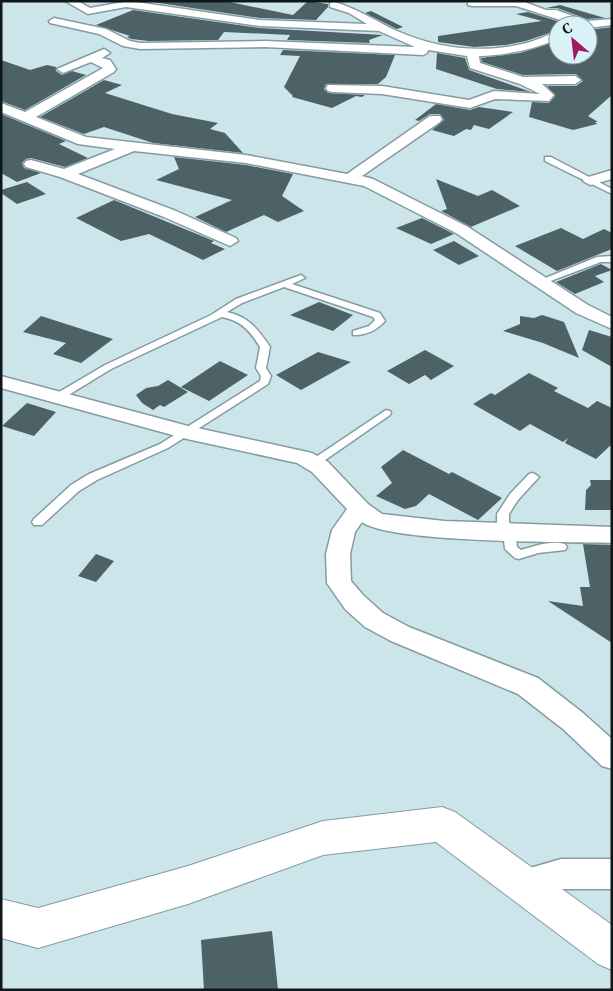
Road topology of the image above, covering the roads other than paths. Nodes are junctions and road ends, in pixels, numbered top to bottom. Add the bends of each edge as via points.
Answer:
1 (70, 1) edge
2 (530, 1) edge
3 (474, 2) edge
4 (334, 5) dead end
5 (480, 15) dead end
6 (554, 15) edge
7 (560, 15) edge
8 (54, 21) dead end
9 (612, 22) edge
10 (598, 24) edge
11 (381, 28) junction
12 (548, 40) edge
13 (140, 46) junction
14 (473, 52) junction
15 (90, 58) junction
16 (63, 69) dead end
17 (521, 80) junction
18 (575, 80) dead end
19 (332, 88) dead end
20 (1, 107) edge
21 (28, 116) junction
22 (435, 119) dead end
23 (131, 147) junction
24 (548, 159) dead end
25 (31, 164) dead end
26 (65, 174) junction
27 (612, 174) edge
28 (352, 177) junction
29 (590, 181) junction
30 (612, 192) edge
31 (230, 240) dead end
32 (612, 259) edge
33 (300, 278) dead end
34 (542, 281) junction
35 (283, 284) junction
36 (213, 318) junction
37 (612, 324) edge
38 (356, 333) dead end
39 (1, 382) edge
40 (58, 397) junction
41 (386, 413) dead end
42 (187, 432) junction
43 (314, 463) junction
44 (533, 477) dead end
45 (360, 509) junction
46 (38, 522) dead end
47 (509, 531) junction
48 (612, 535) edge
49 (562, 547) dead end
50 (612, 758) edge
51 (612, 874) edge
52 (524, 884) junction
53 (1, 918) edge
54 (612, 950) edge

1 - 11 street via 84,10 97,11 126,4 260,23
2 - 7 street
3 - 5 street via 469,7
3 - 6 street via 513,3 524,12
4 - 11 street via 353,11
8 - 13 street via 102,31 126,44
9 - 10 street
11 - 14 street via 420,45
12 - 14 street via 519,51
13 - 14 street via 265,44
13 - 15 street
14 - 17 street via 474,65
15 - 16 street
15 - 21 street via 106,63 110,69
17 - 18 street
17 - 19 street via 542,90 547,97 494,95 470,104 382,90
20 - 21 street
21 - 23 street via 83,141
22 - 28 street
23 - 26 street
23 - 28 street via 246,159
24 - 29 lane
25 - 26 street
26 - 31 street
27 - 29 street
28 - 34 street via 417,205
29 - 30 lane
32 - 34 lane via 600,259
33 - 35 lane
34 - 37 street
35 - 36 lane via 239,301
35 - 38 lane via 376,316 380,321 372,328
36 - 40 lane via 108,367
36 - 42 lane via 221,314 236,317 254,327 266,347 261,368 266,376 265,382
39 - 40 street
40 - 42 street
41 - 43 lane
42 - 43 street via 260,447
42 - 46 lane via 138,459 93,477 75,488
43 - 45 street
44 - 47 lane via 514,497 504,514 504,523
45 - 47 street via 375,520 393,524
45 - 50 street via 344,530 338,554 339,583 354,602 374,620 400,634 528,686 573,721
47 - 48 street
47 - 49 lane via 511,549 519,555 537,549
51 - 52 street via 561,874
52 - 53 street via 442,824 323,838 188,884 38,928
52 - 54 street

